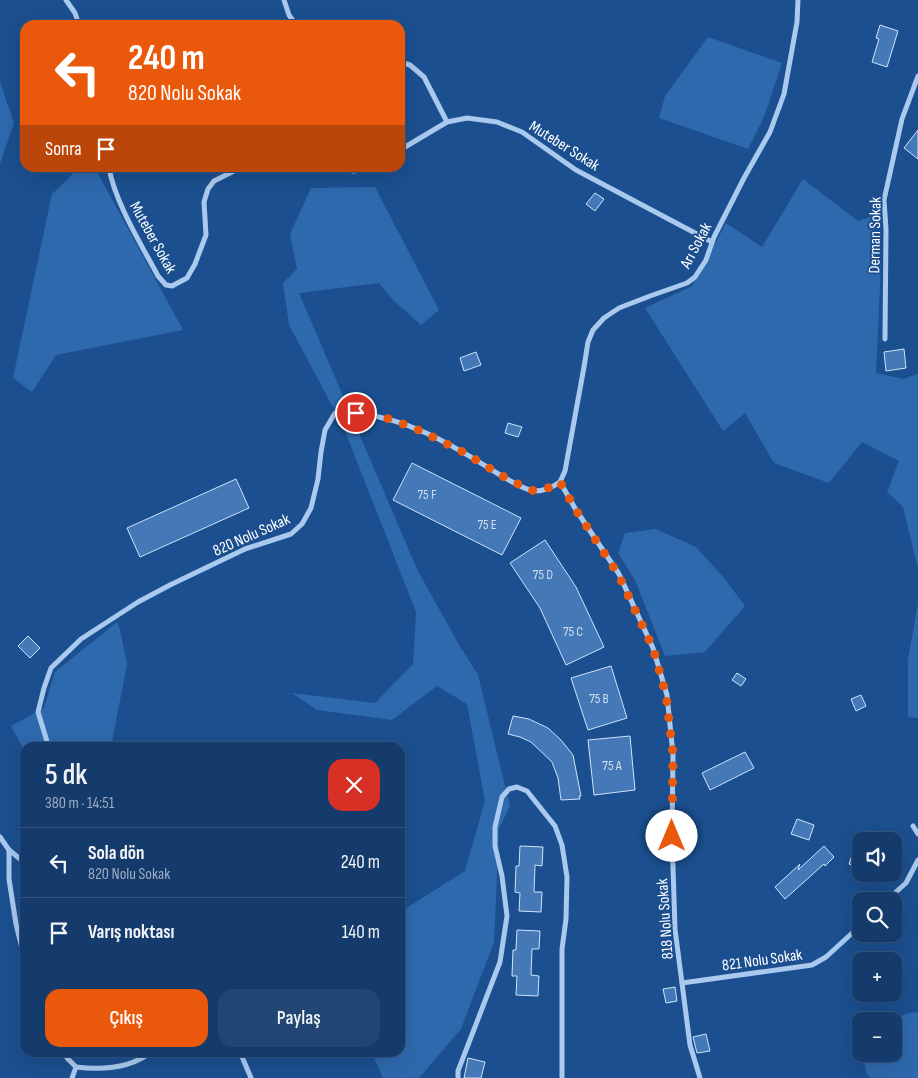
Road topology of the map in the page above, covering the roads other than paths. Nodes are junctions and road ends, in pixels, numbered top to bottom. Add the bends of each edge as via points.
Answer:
1 (66, 0) edge
2 (284, 0) edge
3 (798, 0) edge
4 (77, 20) edge
5 (292, 20) edge
6 (405, 64) edge
7 (918, 76) edge
8 (447, 122) junction
9 (405, 147) edge
10 (110, 172) edge
11 (232, 172) edge
12 (712, 242) junction
13 (885, 339) dead end
14 (560, 482) junction
15 (48, 742) edge
16 (913, 826) dead end
17 (918, 834) edge
18 (0, 837) edge
19 (10, 850) junction
20 (20, 859) edge
21 (918, 860) edge
22 (896, 892) edge
23 (852, 933) edge
24 (20, 940) edge
25 (682, 983) junction
26 (66, 1057) edge
27 (145, 1057) edge
28 (242, 1057) edge
29 (76, 1068) junction
30 (72, 1078) edge
31 (251, 1078) edge
32 (458, 1078) edge
33 (562, 1078) edge
34 (700, 1078) edge

1 - 4 street
2 - 5 street
3 - 12 street, Arı Sokak via 798,22 784,94 770,132
6 - 8 street via 424,76
7 - 13 street, Derman Sokak via 902,119 884,200
8 - 9 street, Muteber Sokak
8 - 12 street, Muteber Sokak via 467,118 497,122 522,132 576,170
10 - 11 street, Muteber Sokak via 121,204 158,276 166,285 172,286 187,278 206,235 204,202 208,189 214,181
12 - 14 street, Arı Sokak via 706,260 688,283 619,308 593,330 588,342 565,471
14 - 15 street, 820 Nolu Sokak via 534,491 421,431 390,419 342,411 335,413 325,430 314,499 302,524 291,534 245,549 170,584 80,639 51,668 44,688 38,712
14 - 25 street, 818 Nolu Sokak via 618,574 653,648 666,695 673,754 675,929
16 - 17 street
18 - 19 street
19 - 20 street
19 - 24 street via 9,878
21 - 22 street via 906,883
23 - 25 street, 821 Nolu Sokak via 826,957 812,964
25 - 34 street, 818 Nolu Sokak via 690,1045
26 - 29 street
27 - 29 street via 127,1066
28 - 31 street
29 - 30 street
32 - 33 street via 500,962 507,916 494,827 502,797 517,788 527,791 555,826 562,845 566,877 562,949

